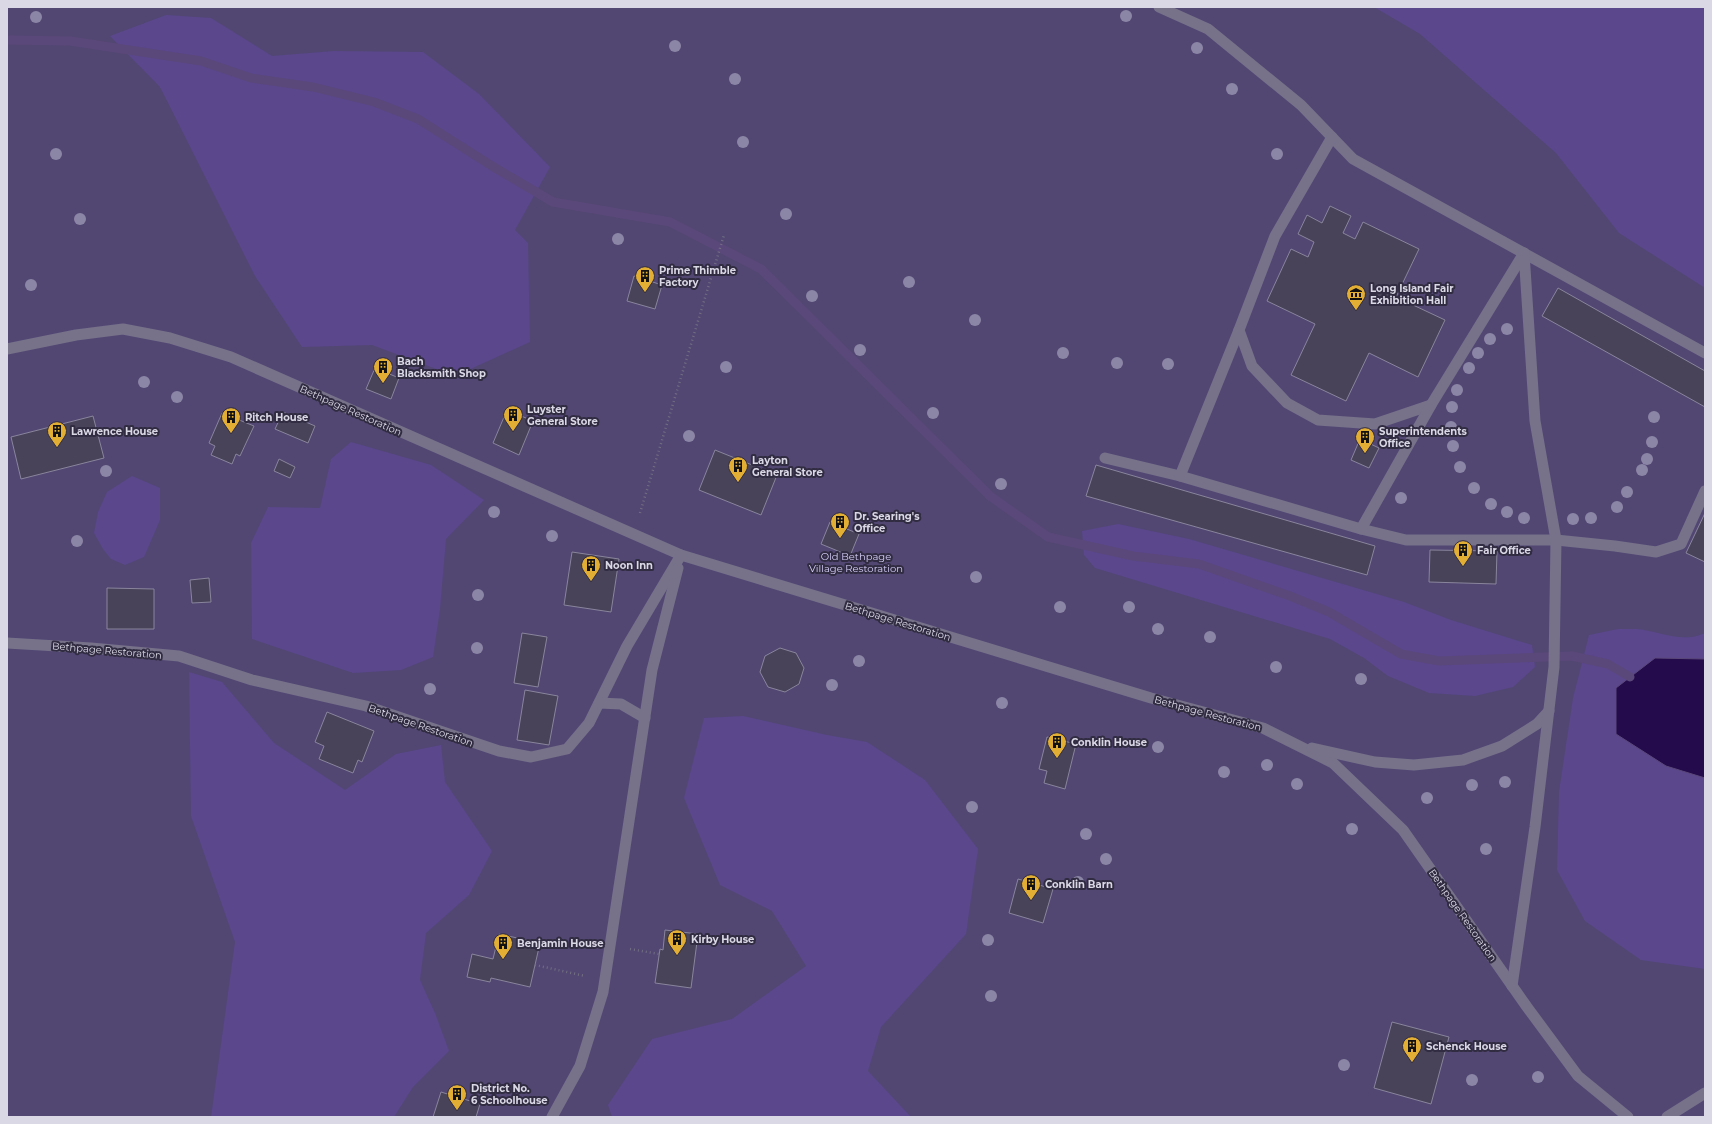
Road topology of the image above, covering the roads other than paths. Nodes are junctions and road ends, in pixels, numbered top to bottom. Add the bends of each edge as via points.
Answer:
1 (1159, 7) edge
2 (1332, 137) junction
3 (1524, 253) junction
4 (1239, 330) junction
5 (7, 349) edge
6 (1705, 353) edge
7 (1431, 405) junction
8 (1105, 458) dead end
9 (1180, 476) junction
10 (1705, 490) edge
11 (1360, 529) junction
12 (1556, 540) junction
13 (681, 555) junction
14 (7, 643) edge
15 (599, 703) junction
16 (1549, 711) junction
17 (645, 718) junction
18 (1298, 745) junction
19 (1512, 986) junction
20 (1705, 1094) edge
21 (552, 1117) edge
22 (1628, 1117) edge
23 (1667, 1117) edge

1 - 2 street via 1208,29 1301,105
2 - 3 street via 1353,159
2 - 4 street via 1276,236
3 - 6 street
3 - 7 street
3 - 12 street via 1535,421
4 - 7 street via 1252,366 1287,403 1318,420 1375,424
4 - 9 street
5 - 13 street, Bethpage Restoration via 76,335 123,329 170,338 230,357
7 - 11 street
8 - 9 street
9 - 11 street
10 - 12 street via 1680,544 1656,552
11 - 12 street via 1406,540
12 - 16 street via 1554,667
13 - 15 street, Bethpage Restoration via 627,646
13 - 17 street via 652,670
13 - 18 street, Bethpage Restoration via 1151,698 1263,728
14 - 15 street, Bethpage Restoration via 179,656 252,680 366,706 499,751 531,757 567,749 590,723
15 - 17 street via 621,704
16 - 18 street via 1537,724 1502,746 1463,760 1414,765 1375,762
16 - 19 street
17 - 21 street via 602,992 580,1066
18 - 19 street, Bethpage Restoration via 1333,763 1403,830
19 - 22 street, Bethpage Restoration via 1578,1076
20 - 23 street

